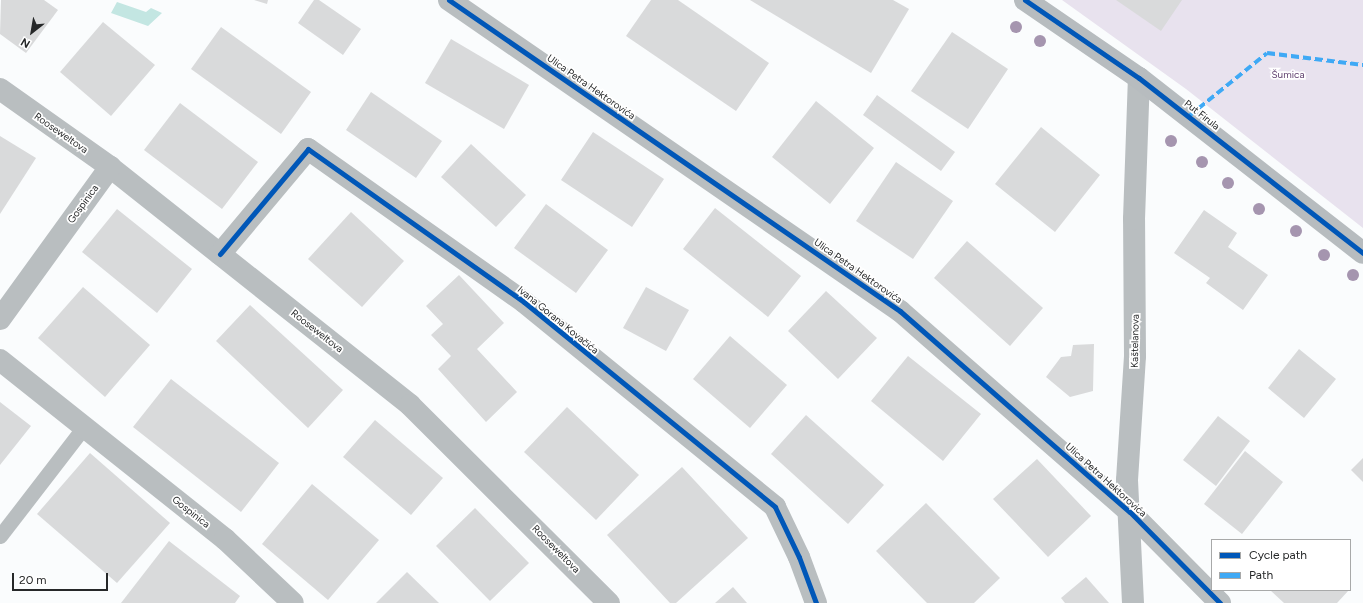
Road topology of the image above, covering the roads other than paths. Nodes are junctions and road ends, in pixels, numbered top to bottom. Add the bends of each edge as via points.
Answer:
1 (449, 0) edge
2 (1024, 0) edge
3 (1139, 78) junction
4 (0, 89) edge
5 (110, 167) junction
6 (1363, 253) edge
7 (220, 254) junction
8 (0, 319) edge
9 (0, 360) edge
10 (84, 427) junction
11 (1130, 512) junction
12 (0, 536) edge
13 (293, 603) edge
14 (609, 603) edge
15 (816, 603) edge
16 (1133, 603) edge
17 (1220, 603) edge

1 - 11 street, Ulica Petra Hektorovića via 900,311
2 - 3 street, Put Firula
3 - 6 street, Put Firula
3 - 11 street, Kaštelanova via 1134,219 1135,356 1127,480
4 - 5 street, Rooseweltova
5 - 7 street, Rooseweltova
5 - 8 street, Gospinica
7 - 14 street, Rooseweltova via 410,405
7 - 15 street, Ivana Gorana Kovačića via 308,149 524,302 775,507 799,557
9 - 10 street, Gospinica
10 - 12 lane
10 - 13 street, Gospinica via 225,539
11 - 16 street, Kaštelanova
11 - 17 street, Ulica Petra Hektorovića

